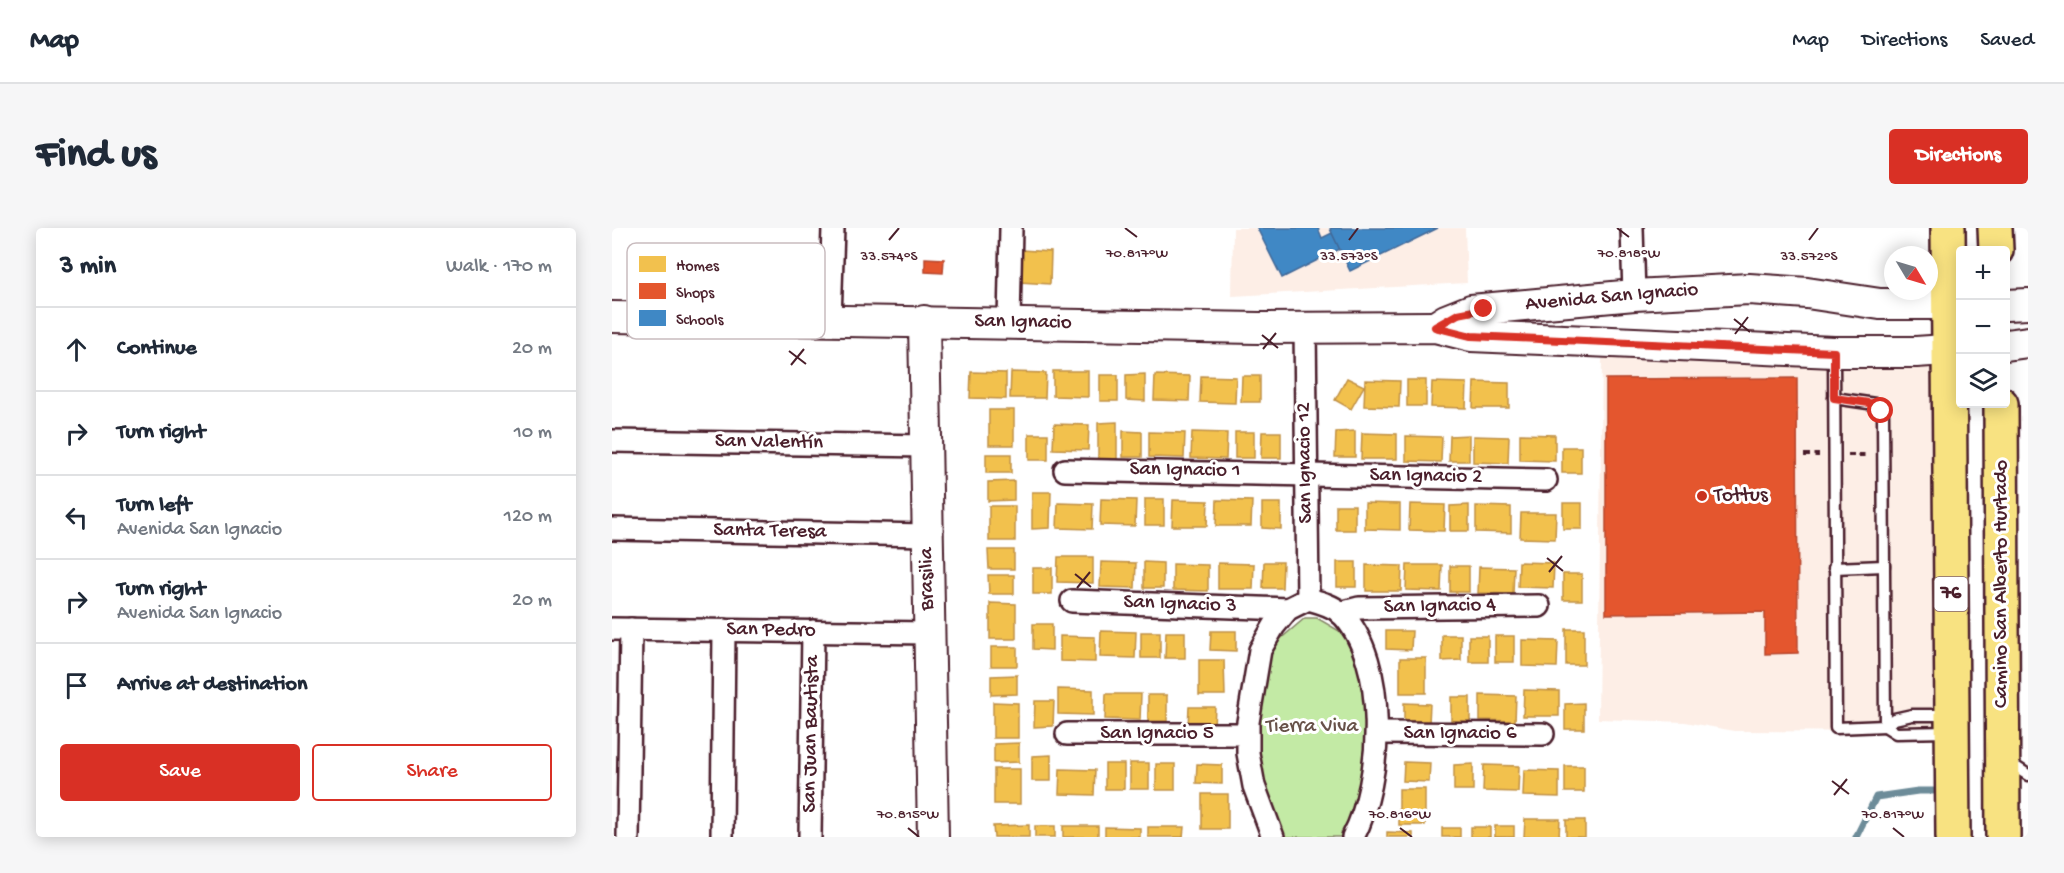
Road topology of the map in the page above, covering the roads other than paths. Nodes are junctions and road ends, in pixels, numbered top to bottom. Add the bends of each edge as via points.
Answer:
1 (833, 228) edge
2 (1011, 228) edge
3 (1632, 228) edge
4 (1948, 228) edge
5 (1995, 228) edge
6 (1996, 246) edge
7 (1634, 295) junction
8 (1955, 304) edge
9 (2028, 304) edge
10 (2010, 305) edge
11 (612, 317) edge
12 (627, 317) edge
13 (825, 320) edge
14 (830, 320) junction
15 (924, 321) junction
16 (1009, 322) junction
17 (1305, 327) junction
18 (1435, 327) junction
19 (2028, 342) edge
20 (2010, 344) edge
21 (1955, 350) edge
22 (1834, 352) junction
23 (1834, 398) junction
24 (2001, 408) edge
25 (612, 441) edge
26 (926, 446) junction
27 (1065, 470) dead end
28 (1306, 474) junction
29 (1546, 480) dead end
30 (612, 529) edge
31 (928, 535) junction
32 (1884, 566) junction
33 (1834, 568) junction
34 (1308, 599) junction
35 (1071, 601) dead end
36 (1539, 606) dead end
37 (1288, 609) junction
38 (1340, 613) junction
39 (622, 629) edge
40 (724, 630) junction
41 (813, 631) junction
42 (929, 633) junction
43 (1952, 723) junction
44 (1885, 726) junction
45 (1067, 734) dead end
46 (1246, 734) junction
47 (1377, 734) junction
48 (1543, 734) dead end
49 (2016, 767) edge
50 (621, 772) edge
51 (628, 837) edge
52 (722, 837) edge
53 (810, 837) edge
54 (933, 837) edge
55 (1273, 837) edge
56 (1353, 837) edge
57 (1953, 837) edge
58 (2003, 837) edge

1 - 14 street
2 - 16 street
3 - 7 street
4 - 8 main road, 76
5 - 6 main road
7 - 8 main road, Avenida San Ignacio via 1749,290 1807,293 1880,304
7 - 18 main road, Avenida San Ignacio via 1471,310
8 - 21 main road, 76
9 - 10 main road
11 - 12 main road, San Ignacio
13 - 14 main road, San Ignacio
14 - 15 main road, San Ignacio
15 - 16 main road, San Ignacio
15 - 26 main road, Brasilia
16 - 17 main road, San Ignacio
17 - 18 main road, San Ignacio
17 - 28 street, San Ignacio 12
18 - 22 main road, Avenida San Ignacio via 1471,336
19 - 20 main road
21 - 22 main road, Avenida San Ignacio
21 - 43 main road, 76
22 - 23 lane
23 - 32 lane via 1875,404 1882,415
23 - 33 lane
24 - 49 main road, Camino San Alberto Hurtado
25 - 26 street, San Valentín
26 - 31 main road, Brasilia
27 - 28 street, San Ignacio 1
28 - 29 street, San Ignacio 2
28 - 34 street, San Ignacio 12
30 - 31 street, Santa Teresa
31 - 42 main road, Brasilia
32 - 33 lane
32 - 44 lane
33 - 44 lane via 1836,728
34 - 37 street
34 - 38 street
35 - 37 street, San Ignacio 3
36 - 38 street, San Ignacio 4 via 1359,608
37 - 46 street via 1260,650
38 - 47 street via 1363,648 1376,709
39 - 40 street, San Pedro
39 - 50 street
40 - 41 street, San Pedro
40 - 52 street
41 - 42 street, San Pedro
41 - 53 street, San Juan Bautista
42 - 54 main road, Brasilia
43 - 44 lane via 1896,733
43 - 44 lane via 1912,715 1894,719
43 - 57 main road, 76
45 - 46 street, San Ignacio 5
46 - 55 street via 1254,786
47 - 48 street, San Ignacio 6
47 - 56 street via 1368,794
49 - 58 main road, Camino San Alberto Hurtado
50 - 51 street

